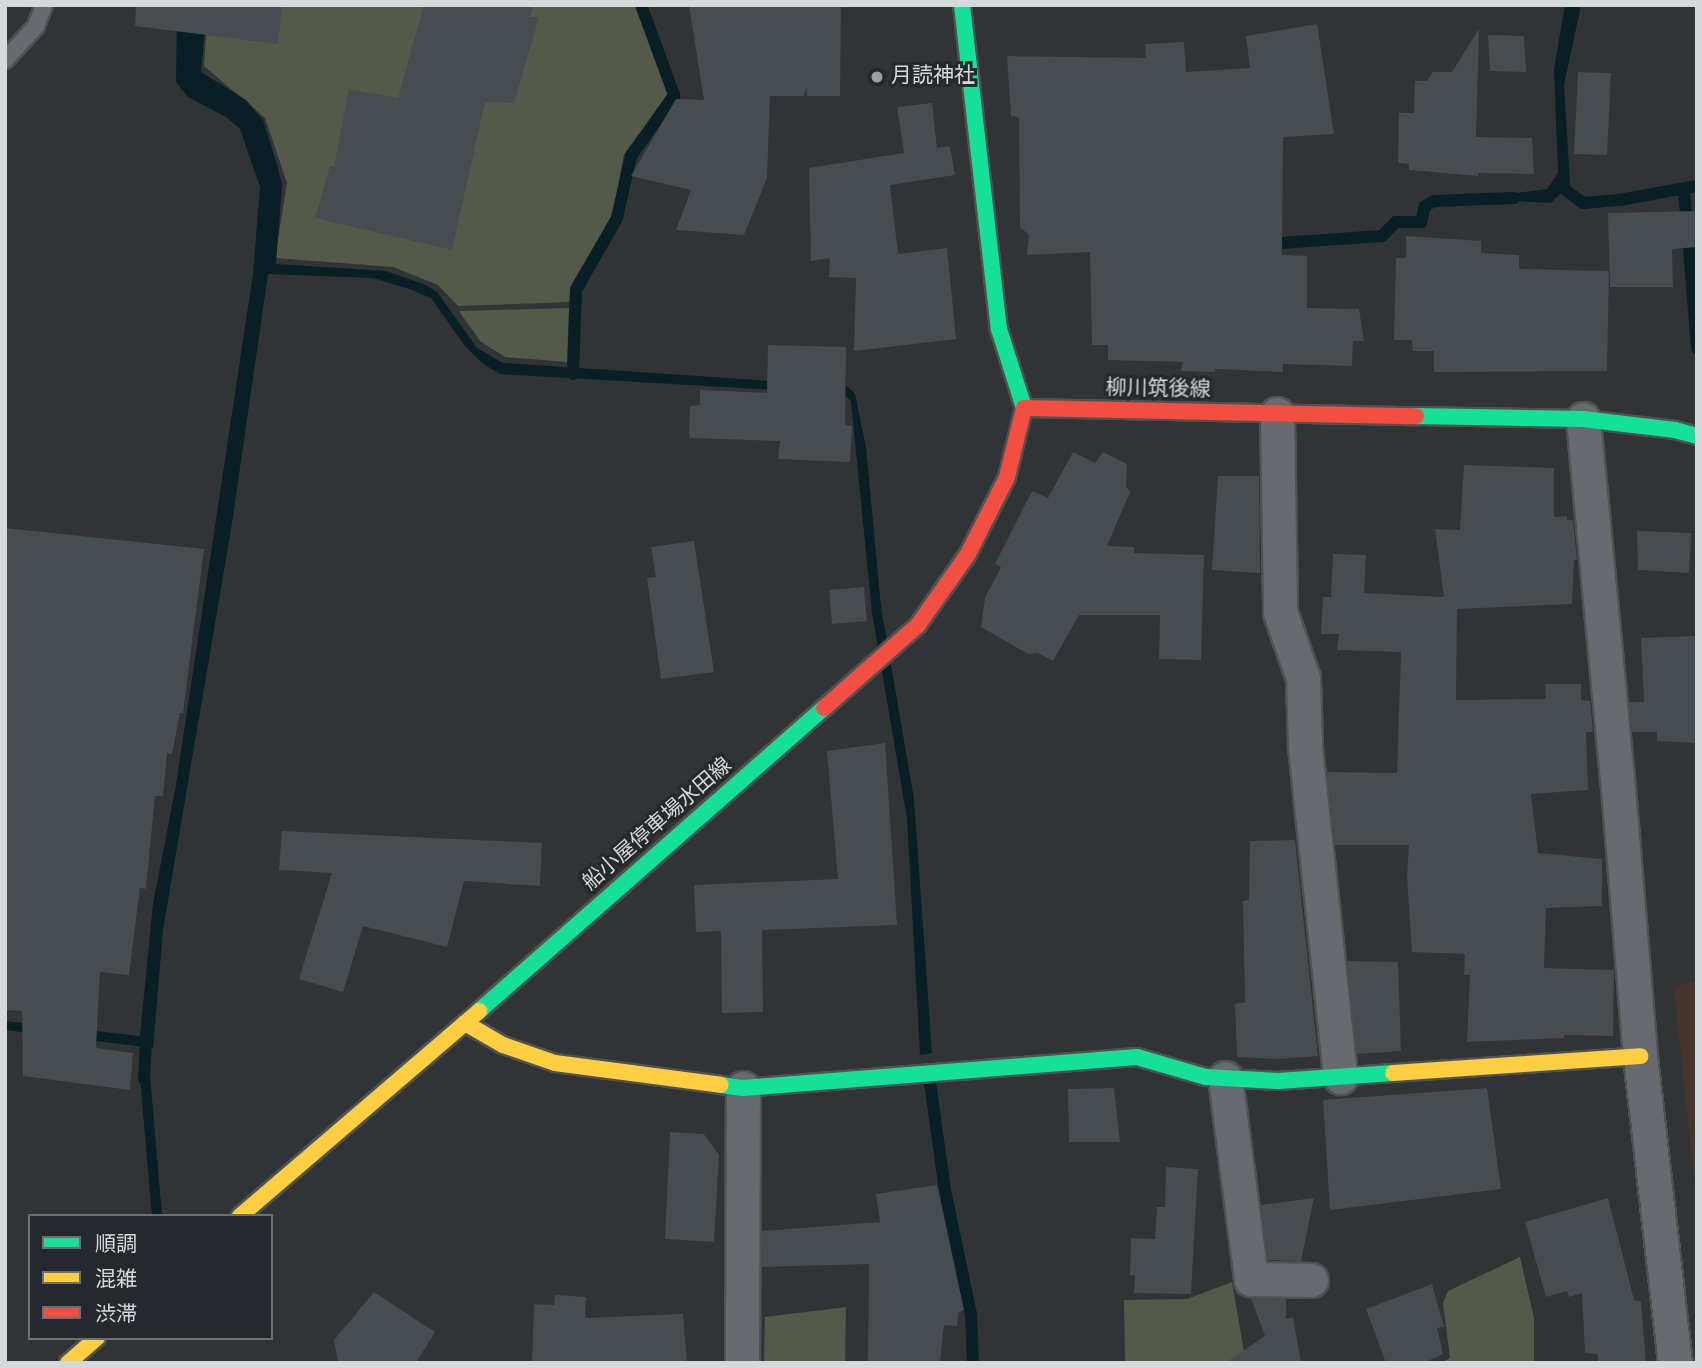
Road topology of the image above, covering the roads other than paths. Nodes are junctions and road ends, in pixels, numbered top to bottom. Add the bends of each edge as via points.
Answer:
1 (44, 5) edge
2 (962, 5) edge
3 (5, 60) edge
4 (1024, 408) junction
5 (1277, 414) junction
6 (1583, 419) junction
7 (1697, 436) edge
8 (465, 1023) junction
9 (1640, 1056) junction
10 (1340, 1077) junction
11 (1225, 1078) junction
12 (743, 1087) junction
13 (242, 1214) edge
14 (1311, 1280) dead end
15 (95, 1340) edge
16 (68, 1363) edge
17 (742, 1363) edge
18 (1675, 1363) edge

1 - 3 lane via 36,26
2 - 4 main road via 999,329
4 - 5 main road, 柳川筑後線
4 - 8 main road, 船小屋停車場水田線 via 1007,477 968,554 918,625
5 - 6 main road, 柳川筑後線
5 - 10 street via 1280,611 1303,678 1305,747
6 - 7 main road, 柳川筑後線
6 - 9 street
8 - 12 main road via 503,1045 555,1063
8 - 13 main road, 船小屋停車場水田線
9 - 10 main road
9 - 18 street
10 - 11 main road
11 - 12 main road via 1137,1057
11 - 14 street via 1251,1279
12 - 17 street
15 - 16 main road

